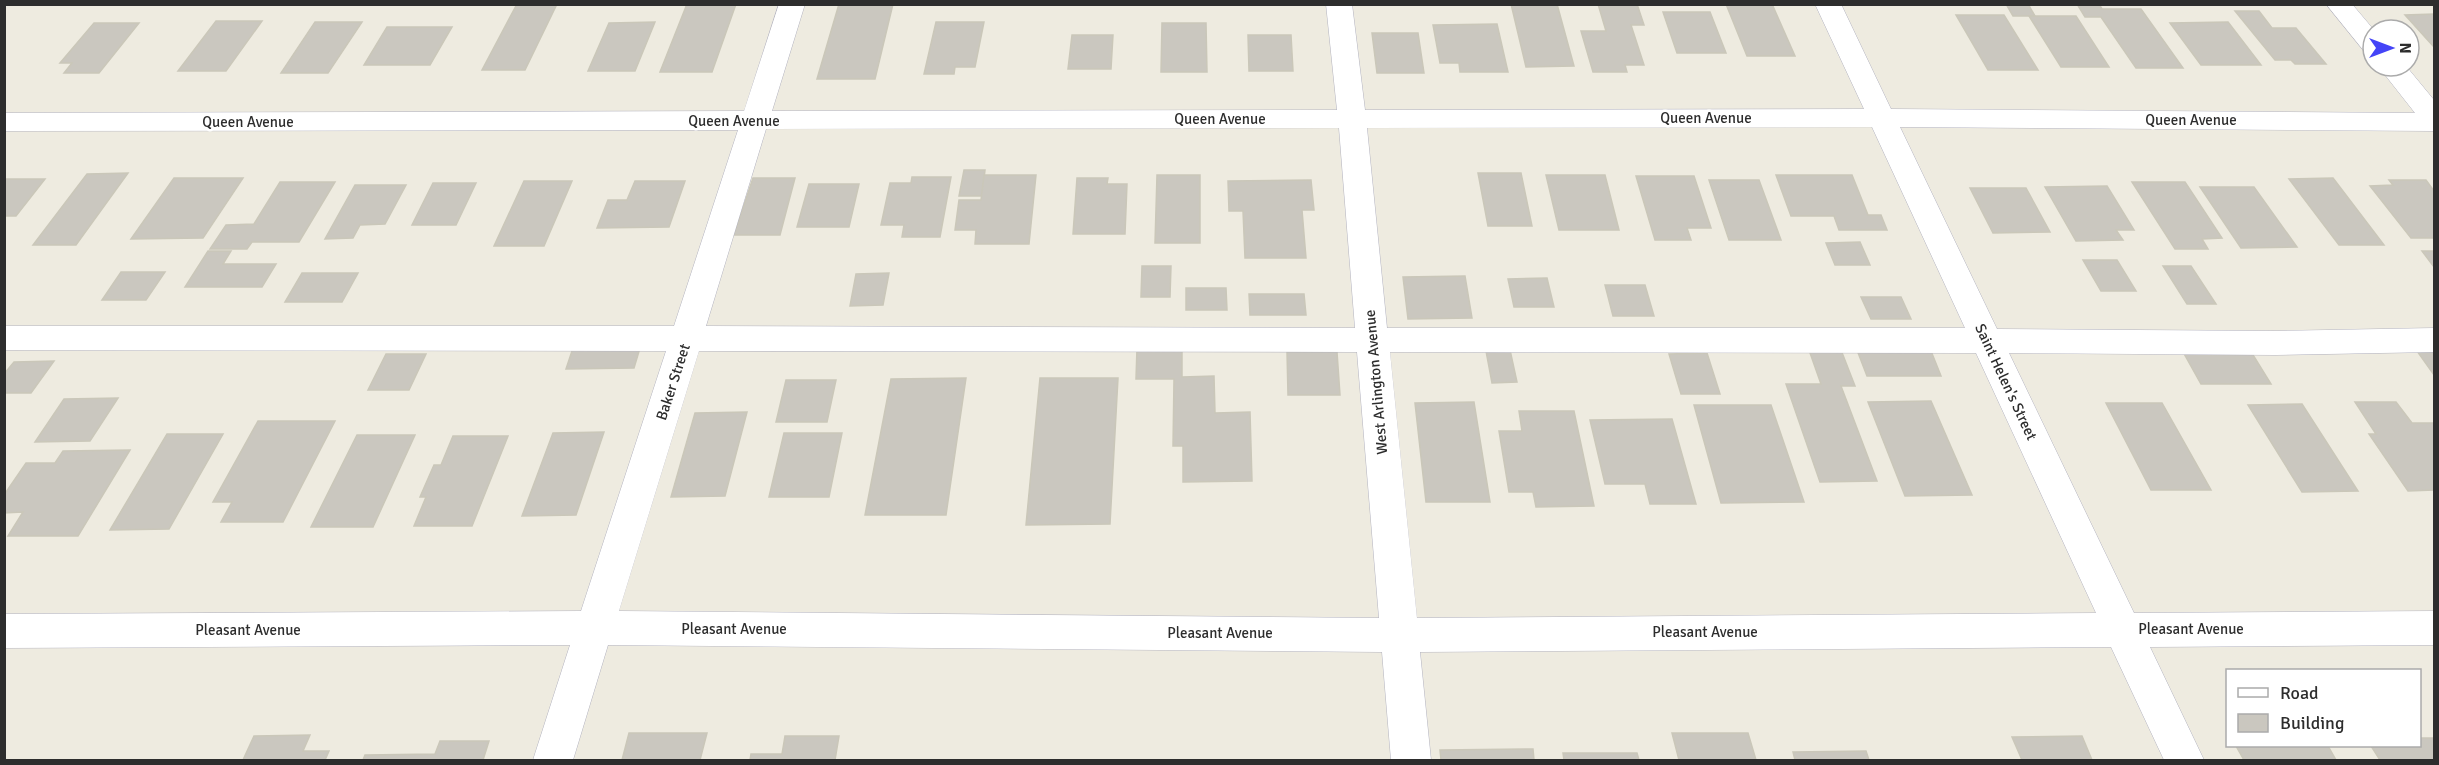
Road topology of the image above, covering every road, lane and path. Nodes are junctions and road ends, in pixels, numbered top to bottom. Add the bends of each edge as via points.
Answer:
1 (792, 4) edge
2 (1339, 4) edge
3 (1828, 4) edge
4 (2338, 4) edge
5 (2361, 31) edge
6 (2401, 78) edge
7 (2434, 117) edge
8 (1882, 118) junction
9 (1352, 119) junction
10 (755, 121) junction
11 (4, 122) edge
12 (2434, 122) edge
13 (687, 337) junction
14 (4, 338) edge
15 (1986, 339) junction
16 (2434, 340) edge
17 (1372, 341) junction
18 (595, 628) junction
19 (2434, 628) edge
20 (2122, 629) junction
21 (4, 631) edge
22 (1399, 635) junction
23 (554, 760) edge
24 (1411, 760) edge
25 (2184, 760) edge

1 - 10 street, Baker Street
2 - 9 street, West Arlington Avenue
3 - 8 street, Saint Helen's Street
4 - 5 street
6 - 7 street
8 - 9 street, Queen Avenue
8 - 12 street, Queen Avenue
8 - 15 street, Saint Helen's Street
9 - 10 street, Queen Avenue
9 - 17 street, West Arlington Avenue
10 - 11 street, Queen Avenue
10 - 13 street, Baker Street
13 - 14 street
13 - 17 street
13 - 18 street, Baker Street
15 - 16 street via 2345,343
15 - 17 street
15 - 20 street, Saint Helen's Street
17 - 22 street, West Arlington Avenue
18 - 21 street, Pleasant Avenue
18 - 22 street, Pleasant Avenue
18 - 23 street, Baker Street
19 - 20 street, Pleasant Avenue
20 - 22 street, Pleasant Avenue
20 - 25 street, Saint Helen's Street
22 - 24 street, West Arlington Avenue

